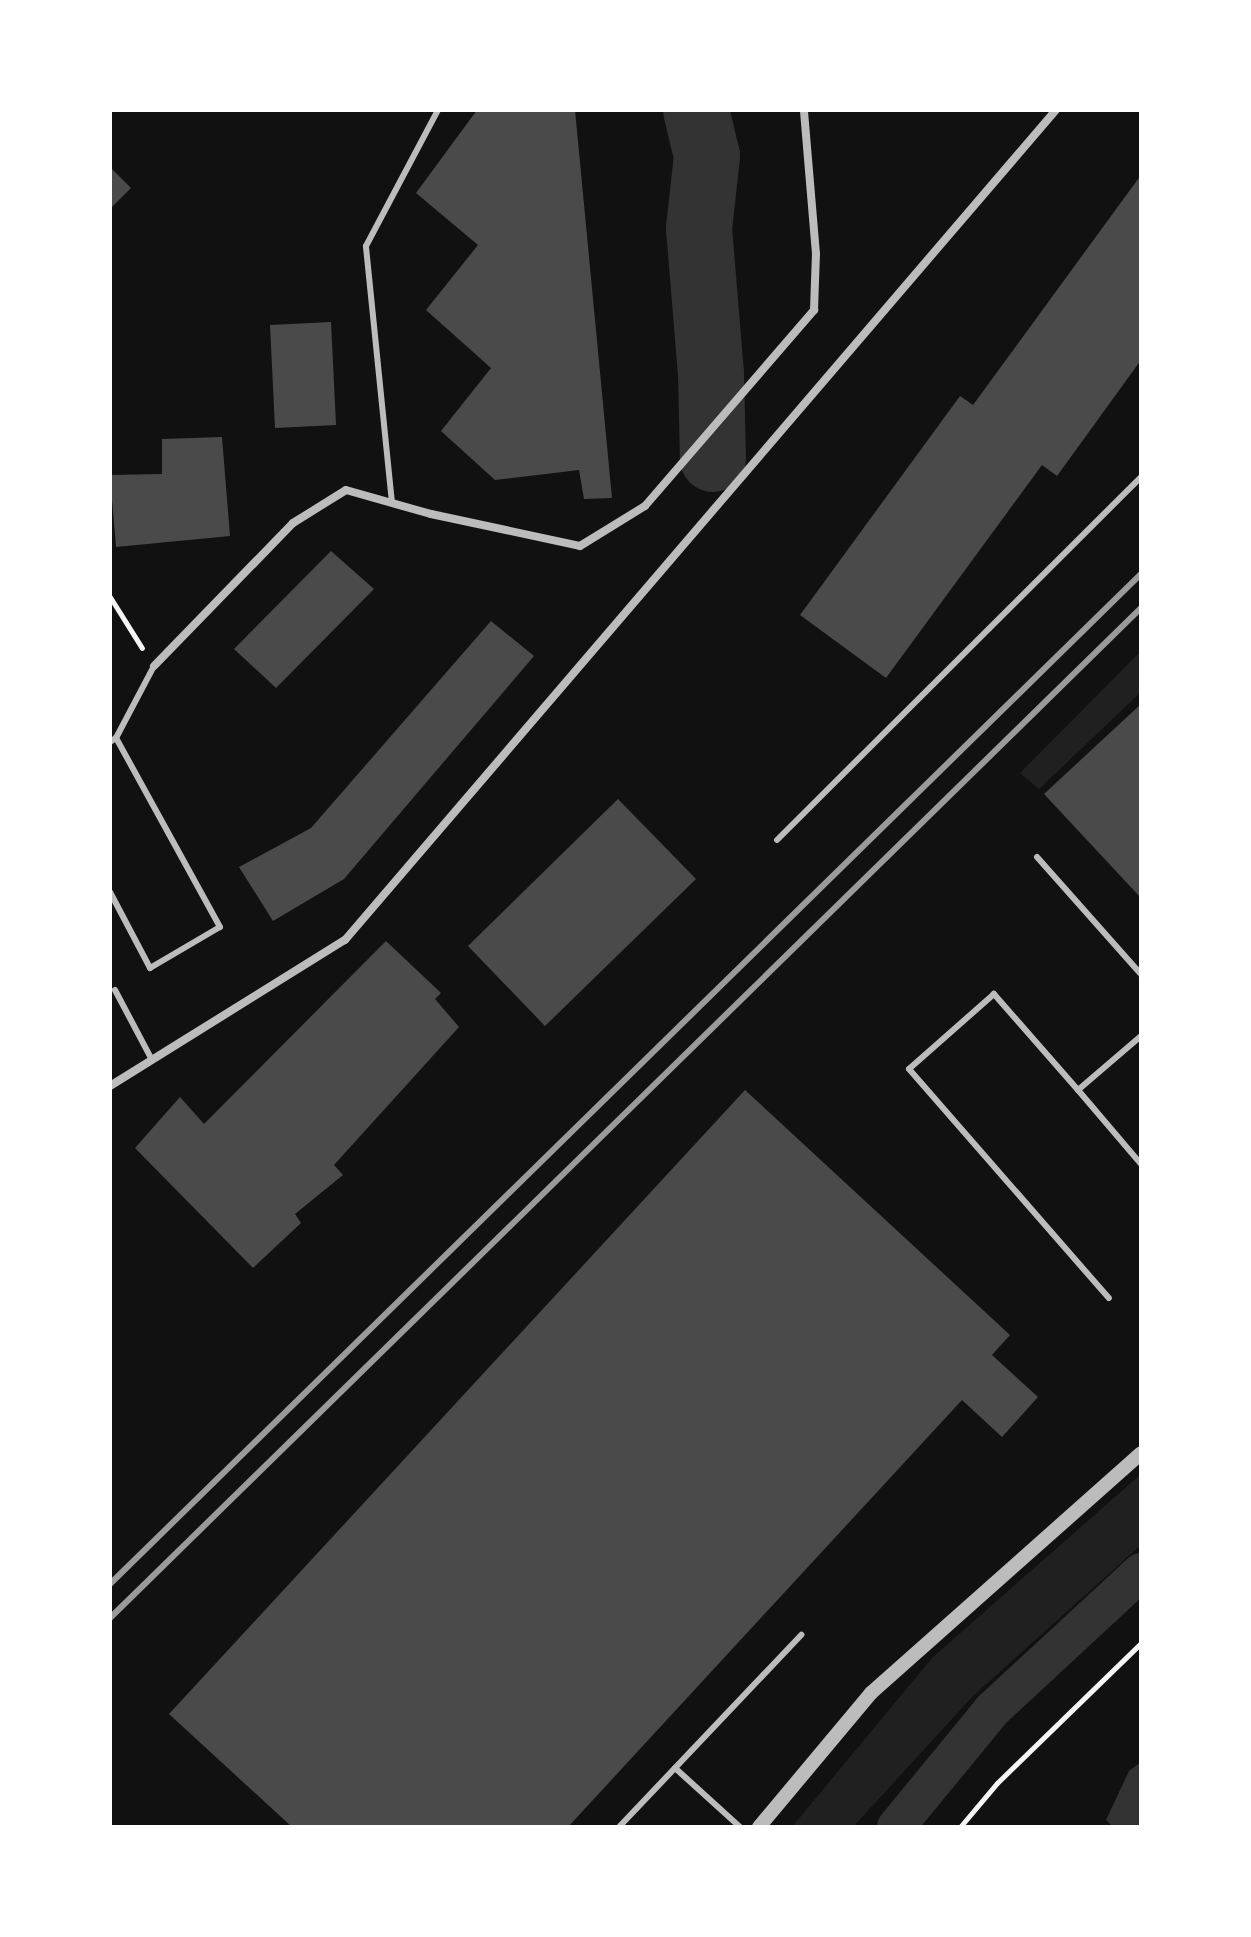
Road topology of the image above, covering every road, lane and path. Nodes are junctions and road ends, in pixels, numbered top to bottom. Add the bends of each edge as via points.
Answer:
1 (438, 110) edge
2 (804, 110) edge
3 (1056, 110) edge
4 (1141, 477) edge
5 (392, 503) junction
6 (110, 597) edge
7 (154, 666) junction
8 (113, 740) edge
9 (777, 840) dead end
10 (1037, 857) dead end
11 (110, 892) edge
12 (1141, 974) edge
13 (115, 990) dead end
14 (1141, 1036) edge
15 (152, 1060) junction
16 (110, 1086) edge
17 (1078, 1090) junction
18 (1141, 1164) edge
19 (1109, 1298) dead end
20 (1141, 1453) edge
21 (801, 1635) dead end
22 (1141, 1643) edge
23 (675, 1768) junction
24 (619, 1827) edge
25 (740, 1827) edge
26 (759, 1827) edge
27 (960, 1827) edge

1 - 5 lane via 366,246
2 - 5 street via 816,254 814,310 645,506 580,546
3 - 15 street via 345,940
4 - 9 lane
5 - 7 street via 346,490 293,523
6 - 7 path
7 - 8 lane
8 - 11 lane via 220,927 150,968
10 - 12 lane
13 - 15 lane
14 - 17 lane
15 - 16 street
17 - 18 lane
17 - 19 lane via 994,994 909,1069
20 - 26 street via 871,1693
21 - 23 lane
22 - 27 path via 997,1783
23 - 24 lane
23 - 25 lane

